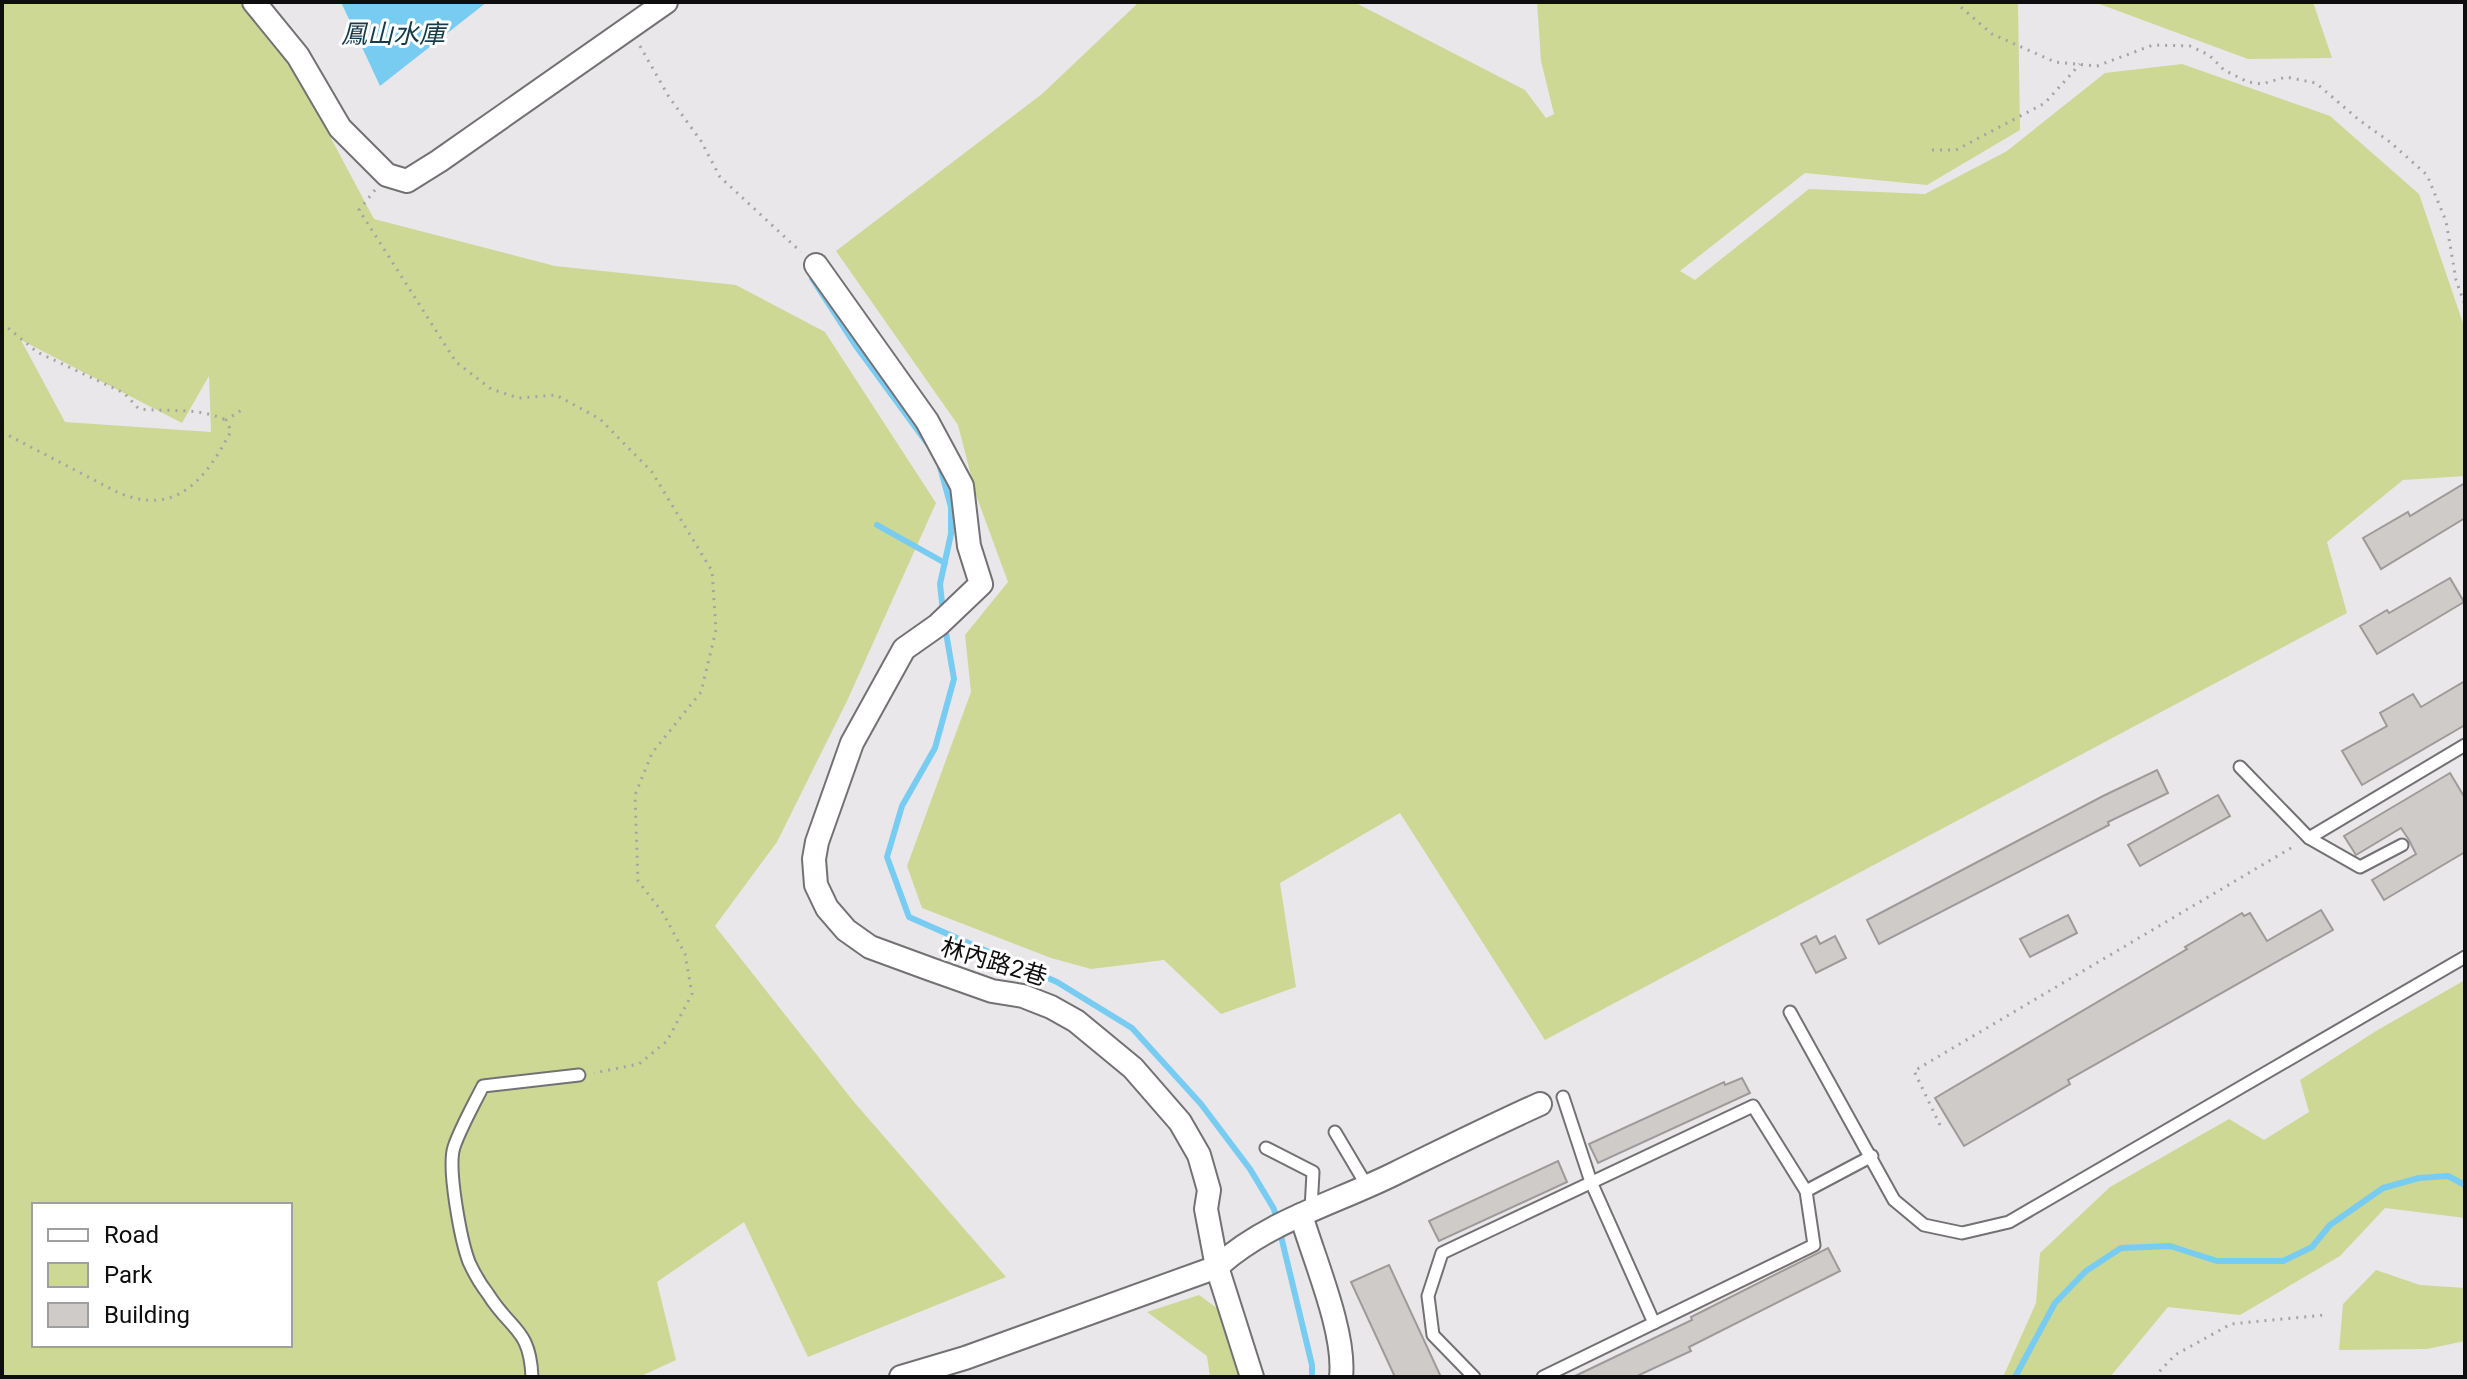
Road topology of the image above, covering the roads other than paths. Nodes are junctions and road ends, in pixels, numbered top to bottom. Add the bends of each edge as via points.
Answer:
1 (254, 2) edge
2 (666, 2) edge
3 (816, 265) road end
4 (2465, 745) edge
5 (2240, 767) dead end
6 (2309, 838) junction
7 (2402, 845) dead end
8 (2465, 957) edge
9 (1790, 1012) dead end
10 (579, 1075) road end
11 (1563, 1097) dead end
12 (1540, 1104) dead end
13 (1335, 1132) dead end
14 (1266, 1148) dead end
15 (1872, 1156) junction
16 (1591, 1182) junction
17 (1367, 1186) junction
18 (1806, 1191) junction
19 (1302, 1215) junction
20 (1217, 1267) junction
21 (1654, 1323) junction
22 (532, 1377) edge
23 (901, 1377) edge
24 (1252, 1377) edge
25 (1341, 1377) edge
26 (1474, 1377) edge
27 (1543, 1377) edge

1 - 2 street via 298,56 340,128 387,175 407,181
3 - 20 street, 林內路2巷 via 927,421 962,486 969,546 981,584 904,649 876,698 852,743 817,842 816,885 846,930 870,947 1051,1007 1133,1068 1180,1122 1199,1155 1209,1190 1206,1209
4 - 6 lane
5 - 6 lane
6 - 7 lane via 2360,867
8 - 15 lane via 2009,1222 1962,1233 1924,1225 1894,1200
9 - 15 lane
10 - 22 lane via 483,1086 453,1150 456,1208 470,1262 488,1295 525,1337
11 - 16 lane
12 - 17 street
13 - 17 lane
14 - 19 lane via 1313,1172
15 - 18 lane
16 - 18 lane via 1753,1106
16 - 21 lane
16 - 26 lane via 1442,1253 1428,1296 1433,1335
17 - 19 street
18 - 21 lane via 1814,1245
19 - 20 street via 1237,1248
19 - 25 street via 1331,1311
20 - 23 street
20 - 24 street, 林內路2巷
21 - 27 lane

